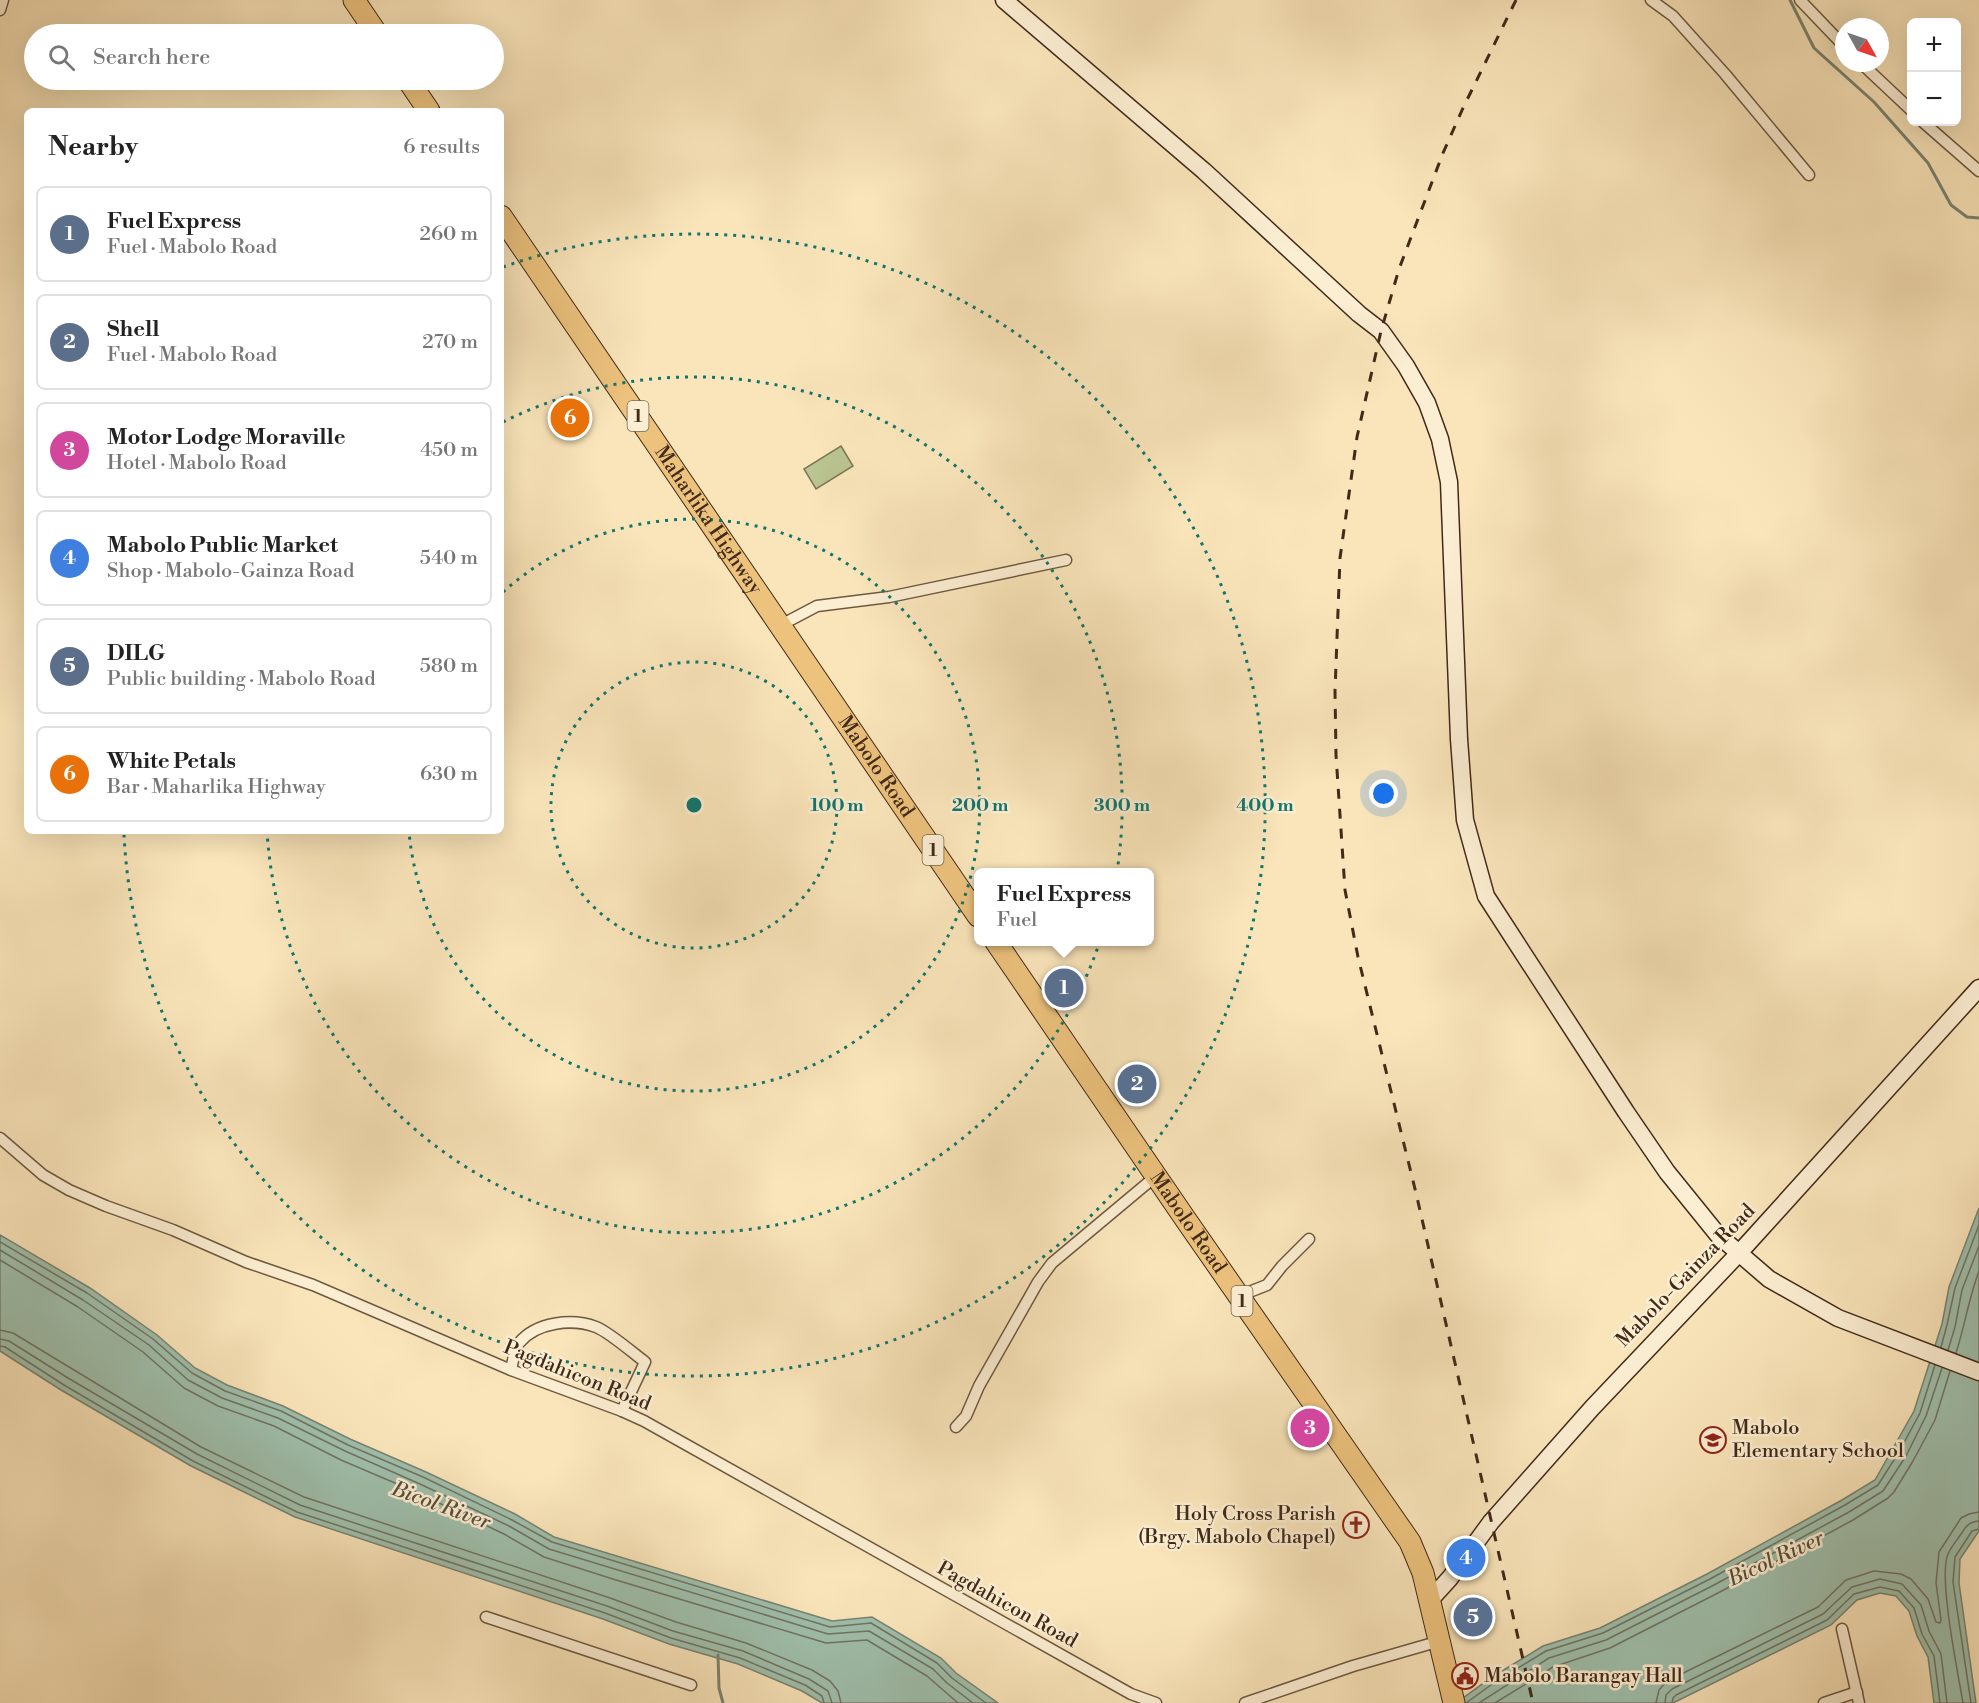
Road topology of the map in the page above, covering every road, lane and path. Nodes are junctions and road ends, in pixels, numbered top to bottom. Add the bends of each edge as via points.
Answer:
1 (3, 0) edge
2 (354, 0) edge
3 (1004, 0) edge
4 (1651, 0) edge
5 (1800, 0) edge
6 (0, 10) edge
7 (370, 24) edge
8 (1835, 37) edge
9 (1870, 72) edge
10 (415, 90) edge
11 (1907, 107) edge
12 (427, 108) edge
13 (1928, 126) edge
14 (1979, 171) edge
15 (1809, 175) dead end
16 (504, 220) edge
17 (1066, 560) dead end
18 (778, 621) junction
19 (974, 910) edge
20 (999, 946) edge
21 (1979, 988) edge
22 (0, 1138) edge
23 (1156, 1176) junction
24 (1309, 1239) dead end
25 (1740, 1252) junction
26 (1239, 1296) junction
27 (511, 1370) junction
28 (1979, 1372) edge
29 (622, 1411) junction
30 (956, 1427) dead end
31 (1430, 1600) junction
32 (486, 1617) dead end
33 (1842, 1629) dead end
34 (1440, 1641) junction
35 (691, 1685) dead end
36 (1858, 1698) edge
37 (1156, 1703) edge
38 (1245, 1703) edge
39 (1454, 1703) edge
40 (1824, 1703) edge

1 - 6 street
2 - 7 highway
3 - 25 main road via 1204,171 1380,331 1406,366 1427,403 1449,482 1465,820 1486,897 1667,1172 1705,1221
4 - 15 street via 1673,16
5 - 8 street
9 - 11 street
10 - 12 highway
13 - 14 street
16 - 18 highway, Maharlika Highway / 1
17 - 18 street via 889,597 817,606
18 - 19 highway, Mabolo Road / 1
20 - 23 highway, Mabolo Road / 1
21 - 25 main road, Mabolo-Gainza Road
22 - 27 street, Pagdahicon Road via 44,1175 69,1190 313,1285
23 - 26 highway, Mabolo Road / 1
23 - 30 street via 1052,1263 979,1386 966,1416
24 - 26 street via 1267,1285
25 - 28 main road via 1769,1280 1838,1318
25 - 31 main road, Mabolo-Gainza Road via 1592,1408 1491,1522
26 - 31 highway, Mabolo Road / 1 via 1410,1542
27 - 29 street, Pagdahicon Road
27 - 29 street via 518,1344 533,1332 555,1324 578,1323 598,1328 645,1362
29 - 37 street, Pagdahicon Road via 1131,1694
31 - 34 highway, Mabolo Road / 1
32 - 35 street
33 - 36 street
34 - 38 street
34 - 39 highway, Mabolo Road / 1
36 - 40 street

